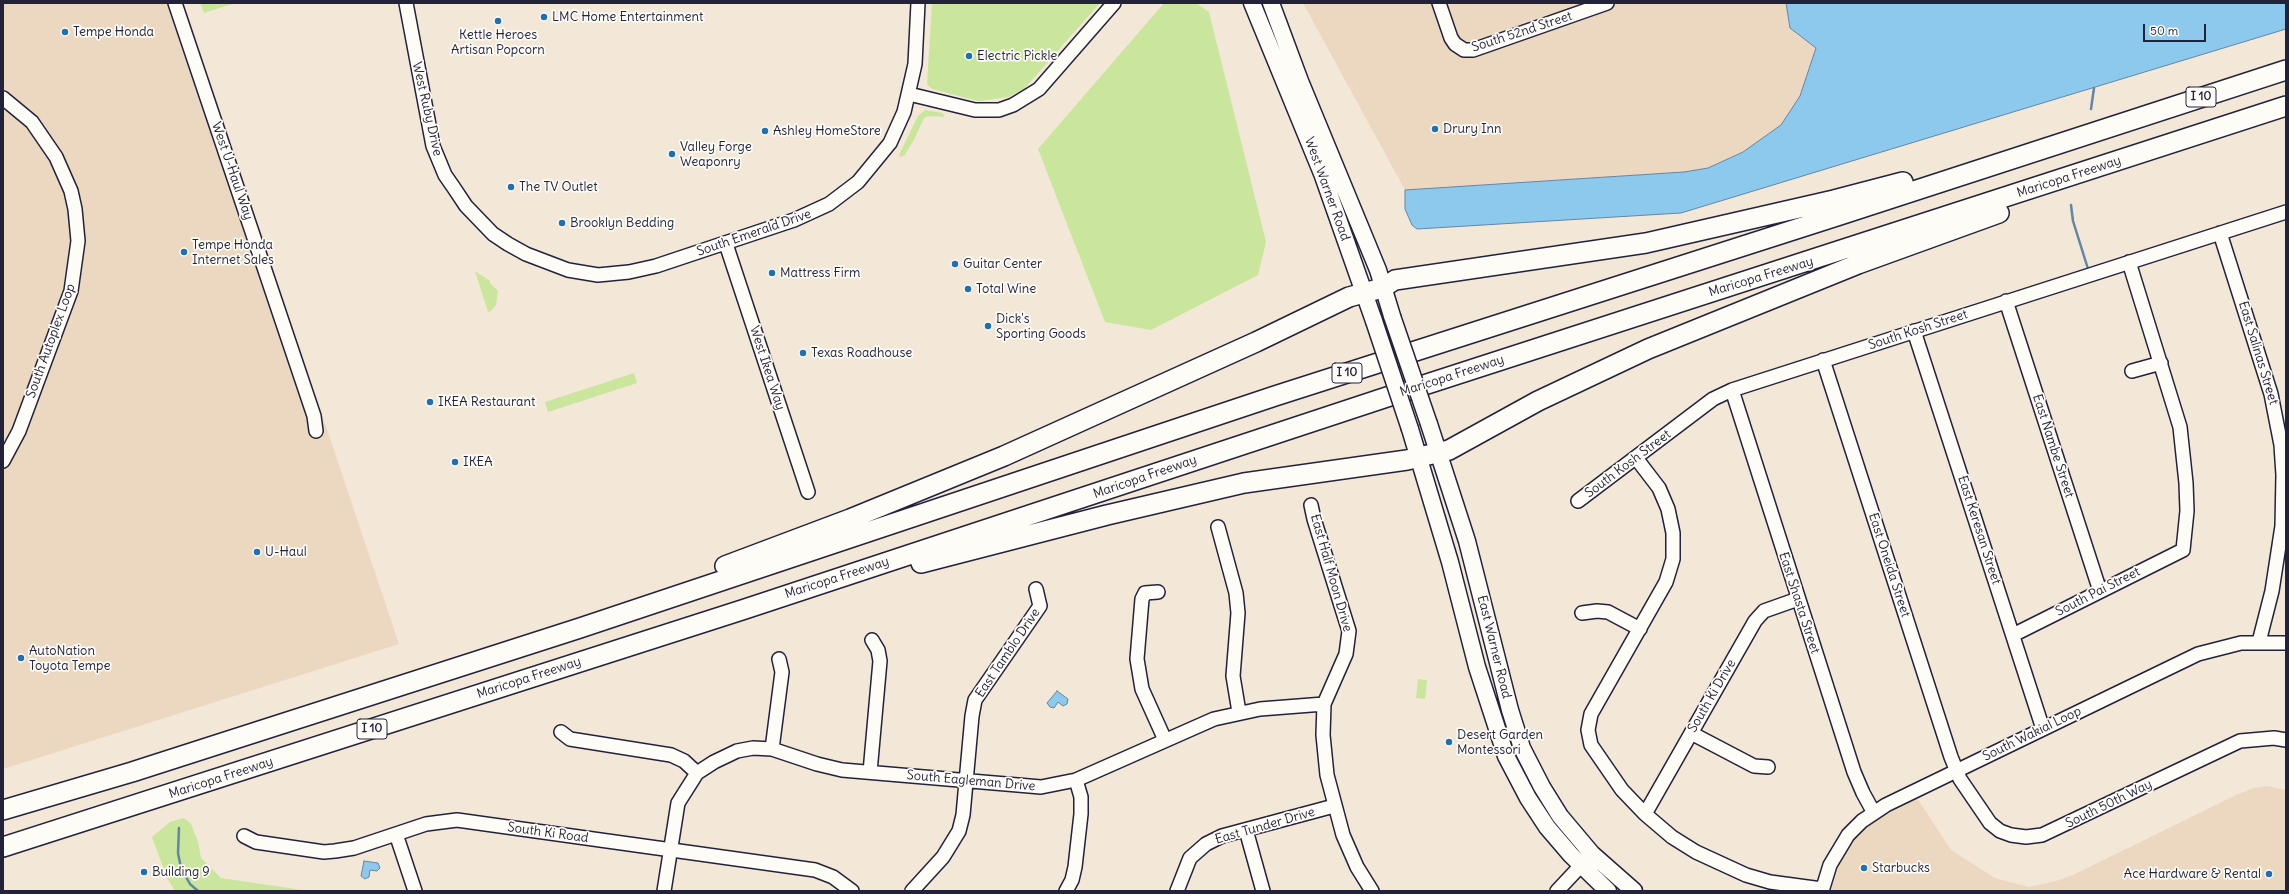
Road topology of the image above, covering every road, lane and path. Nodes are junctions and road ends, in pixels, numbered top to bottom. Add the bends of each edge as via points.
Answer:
1 (175, 3) edge
2 (406, 3) edge
3 (918, 3) edge
4 (1114, 3) edge
5 (1252, 3) edge
6 (1262, 3) edge
7 (1271, 3) edge
8 (1439, 3) edge
9 (1607, 3) edge
10 (1289, 52) junction
11 (2286, 70) edge
12 (909, 94) junction
13 (3, 98) edge
14 (2286, 106) edge
15 (2116, 124) junction
16 (2130, 157) junction
17 (2286, 212) edge
18 (2220, 233) junction
19 (726, 244) junction
20 (2129, 262) junction
21 (568, 270) joint
22 (1374, 291) junction
23 (2006, 302) junction
24 (1914, 331) junction
25 (1823, 360) junction
26 (2161, 363) junction
27 (1410, 370) joint
28 (2132, 371) dead end
29 (1393, 378) joint
30 (1732, 390) junction
31 (316, 431) dead end
32 (1438, 453) junction
33 (1419, 458) junction
34 (1636, 458) junction
35 (3, 461) edge
36 (808, 492) dead end
37 (1578, 501) dead end
38 (1311, 505) dead end
39 (1218, 527) dead end
40 (1036, 589) dead end
41 (2100, 591) junction
42 (1158, 592) dead end
43 (1798, 599) junction
44 (1582, 613) dead end
45 (687, 627) junction
46 (580, 628) junction
47 (1640, 629) junction
48 (2012, 635) junction
49 (872, 640) dead end
50 (2259, 642) junction
51 (2286, 643) edge
52 (779, 659) dead end
53 (1324, 704) junction
54 (1239, 712) junction
55 (2043, 729) junction
56 (561, 732) dead end
57 (1517, 732) junction
58 (1691, 733) junction
59 (247, 735) junction
60 (1500, 738) junction
61 (1165, 740) junction
62 (2286, 740) edge
63 (772, 749) junction
64 (1768, 767) dead end
65 (1956, 770) junction
66 (870, 772) junction
67 (697, 773) junction
68 (1076, 780) junction
69 (966, 781) junction
70 (3, 798) edge
71 (1334, 806) junction
72 (3, 810) edge
73 (1874, 813) junction
74 (1645, 814) junction
75 (1246, 830) junction
76 (58, 831) junction
77 (396, 834) junction
78 (244, 836) dead end
79 (3, 847) edge
80 (670, 850) junction
81 (1592, 854) junction
82 (3, 858) edge
83 (1581, 866) junction
84 (1822, 890) edge
85 (415, 891) edge
86 (664, 891) edge
87 (852, 891) edge
88 (912, 891) edge
89 (1066, 891) edge
90 (1177, 891) edge
91 (1263, 891) edge
92 (1372, 891) edge
93 (1557, 891) edge
94 (1608, 891) edge
95 (1634, 891) edge

1 - 31 street, West U-Haul Way via 299,368
2 - 21 street, West Ruby Drive via 428,128 445,176 466,206 493,234 526,254
3 - 12 street, South Emerald Drive via 915,64
4 - 12 street via 1039,89 1013,105 999,110 975,110
5 - 22 main road, West Warner Road via 1323,176
6 - 10 main road via 1280,49
7 - 10 main road, West Warner Road
8 - 9 street, South 52nd Street via 1451,38 1458,48 1473,50
10 - 22 main road, West Warner Road via 1378,270
11 - 15 highway, I 10
12 - 19 street, South Emerald Drive via 890,143 858,182 829,204 808,215
13 - 35 street, South Autoplex Loop via 32,122 56,157 72,197 78,241 71,291 19,431
14 - 16 highway, Maricopa Freeway / I 10
15 - 22 highway via 2060,134 1925,176 1684,235 1612,249 1395,280
15 - 46 highway, I 10 via 1282,394
16 - 32 highway via 2078,185 1858,264 1684,334 1544,398 1449,450
16 - 45 highway, Maricopa Freeway / I 10
17 - 18 street, South Kosh Street
18 - 20 street, South Kosh Street
18 - 50 street, East Salinas Street via 2271,394 2281,445 2282,526 2272,591
19 - 21 street, South Emerald Drive via 629,272 598,275
19 - 36 street, West Ikea Way
20 - 23 street, South Kosh Street
20 - 26 street
22 - 27 main road, West Warner Road, bridge via 1392,316
22 - 29 main road, West Warner Road, bridge via 1374,321
22 - 46 highway via 1349,297 1004,456 850,519 657,591
23 - 24 street, South Kosh Street
23 - 41 street, East Nambe Street
24 - 25 street, South Kosh Street
24 - 48 street, East Keresan Street
25 - 30 street, South Kosh Street
25 - 65 street, East Oneida Street
26 - 28 street
26 - 41 street, South Pai Street via 2180,427 2184,452 2187,511 2183,550
27 - 32 main road, East Warner Road, bridge
29 - 33 main road, East Warner Road, bridge
30 - 34 street, South Kosh Street via 1713,399
30 - 43 street, East Shasta Street
32 - 33 highway
32 - 57 main road, East Warner Road via 1467,542
33 - 45 highway via 1244,483 957,553 715,628
33 - 60 main road, East Warner Road via 1450,562 1477,667
34 - 37 street, South Kosh Street
34 - 47 street via 1659,488 1668,509 1673,534 1673,559 1666,582
38 - 53 street, East Half Moon Drive via 1349,631 1346,654
39 - 54 street via 1236,593 1238,613 1234,676
40 - 69 street, East Tamblo Drive via 1040,606 976,700 972,716
41 - 48 street, South Pai Street
42 - 61 street via 1144,593 1142,599 1137,659 1142,689
43 - 58 street, South Ki Drive via 1764,611 1755,621
43 - 73 street, East Shasta Street via 1854,772 1862,793
44 - 47 street via 1608,612
45 - 76 highway, Maricopa Freeway / I 10
46 - 59 highway, I 10
47 - 74 street via 1591,714 1588,730 1591,744 1607,770
48 - 55 street, East Keresan Street
49 - 66 street via 878,650 880,661
50 - 51 street, South Wakial Loop
50 - 55 street, South Wakial Loop via 2226,645 2198,654
52 - 63 street via 782,672
53 - 54 street, South Eagleman Drive
53 - 71 street, East Half Moon Drive via 1325,757
54 - 61 street, South Eagleman Drive
55 - 65 street, South Wakial Loop
56 - 67 street via 570,739 671,755 684,761
57 - 60 main road
57 - 81 main road, East Warner Road via 1522,748 1542,787 1560,816
58 - 64 street via 1754,766
58 - 74 street, South Ki Drive
59 - 70 highway via 199,740
59 - 72 highway, I 10
60 - 83 main road, East Warner Road via 1506,756 1528,798 1547,827
61 - 68 street, South Eagleman Drive
62 - 65 street, South 50th Way via 2274,738 2240,742 2057,829 2026,837 2012,835 1990,823
63 - 66 street, South Eagleman Drive via 842,770
63 - 67 street, South Eagleman Drive via 753,748 737,751
65 - 73 street, South Wakial Loop
66 - 69 street, South Eagleman Drive
67 - 80 street, South Eagleman Drive via 678,802
68 - 69 street, South Eagleman Drive via 1041,787
68 - 89 street via 1081,797 1081,814 1075,867
69 - 88 street, East Tamblo Drive via 959,831 943,857
71 - 75 street, East Tunder Drive
71 - 92 street, East Half Moon Drive via 1352,856
73 - 84 street, South Wakial Loop via 1857,826 1838,848
74 - 84 street via 1672,837 1696,852 1740,872 1770,882
75 - 90 street, East Tunder Drive via 1222,836 1197,850 1188,862
75 - 91 street
76 - 79 highway, Maricopa Freeway / I 10
76 - 82 highway via 20,853
77 - 78 street, South Ki Road via 354,848 324,852 256,842
77 - 80 street, South Ki Road via 426,824 457,820
77 - 85 street
80 - 86 street, South Eagleman Drive
80 - 87 street, South Ki Road via 815,870 833,877
81 - 83 street
81 - 95 main road, East Warner Road
83 - 93 street
83 - 94 main road, East Warner Road

